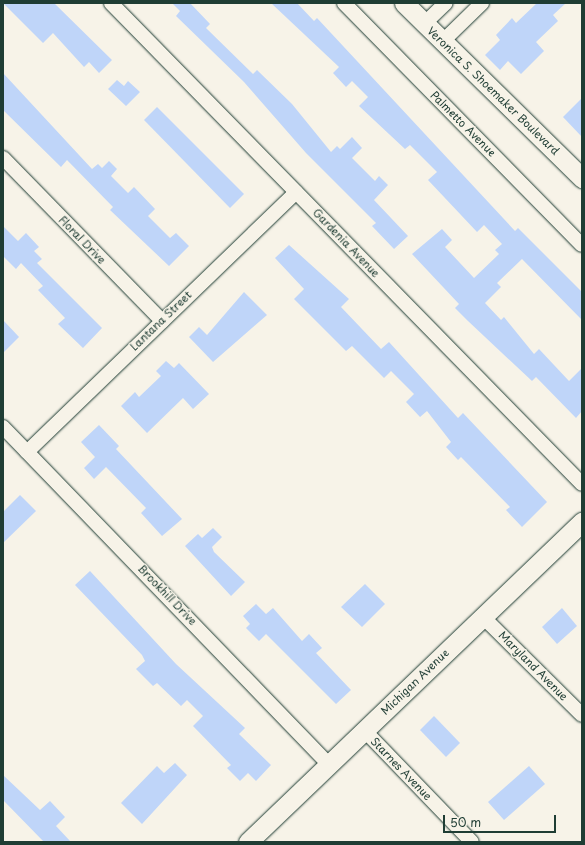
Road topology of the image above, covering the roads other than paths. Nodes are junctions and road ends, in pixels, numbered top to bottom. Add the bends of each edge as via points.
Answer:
1 (111, 3) edge
2 (344, 3) edge
3 (404, 3) edge
4 (446, 3) edge
5 (482, 3) edge
6 (424, 24) junction
7 (442, 42) junction
8 (3, 158) edge
9 (582, 178) edge
10 (296, 192) junction
11 (582, 245) edge
12 (162, 321) junction
13 (3, 427) edge
14 (27, 452) junction
15 (582, 484) edge
16 (582, 522) edge
17 (483, 617) junction
18 (582, 715) edge
19 (365, 731) junction
20 (329, 764) junction
21 (248, 842) edge
22 (472, 842) edge

1 - 10 street, Gardenia Avenue
2 - 11 street, Palmetto Avenue
3 - 6 street, Veronica S. Shoemaker Boulevard
4 - 6 street
5 - 7 street
6 - 7 street, Veronica S. Shoemaker Boulevard
7 - 9 street, Veronica S. Shoemaker Boulevard
8 - 12 street, Floral Drive
10 - 12 street, Lantana Street
10 - 15 street, Gardenia Avenue
12 - 14 street, Lantana Street
13 - 14 street, Brookhill Drive
14 - 20 street, Brookhill Drive
16 - 17 street, Michigan Avenue
17 - 18 street, Maryland Avenue
17 - 19 street, Michigan Avenue
19 - 20 street, Michigan Avenue
19 - 22 street, Starnes Avenue
20 - 21 street, Michigan Avenue

